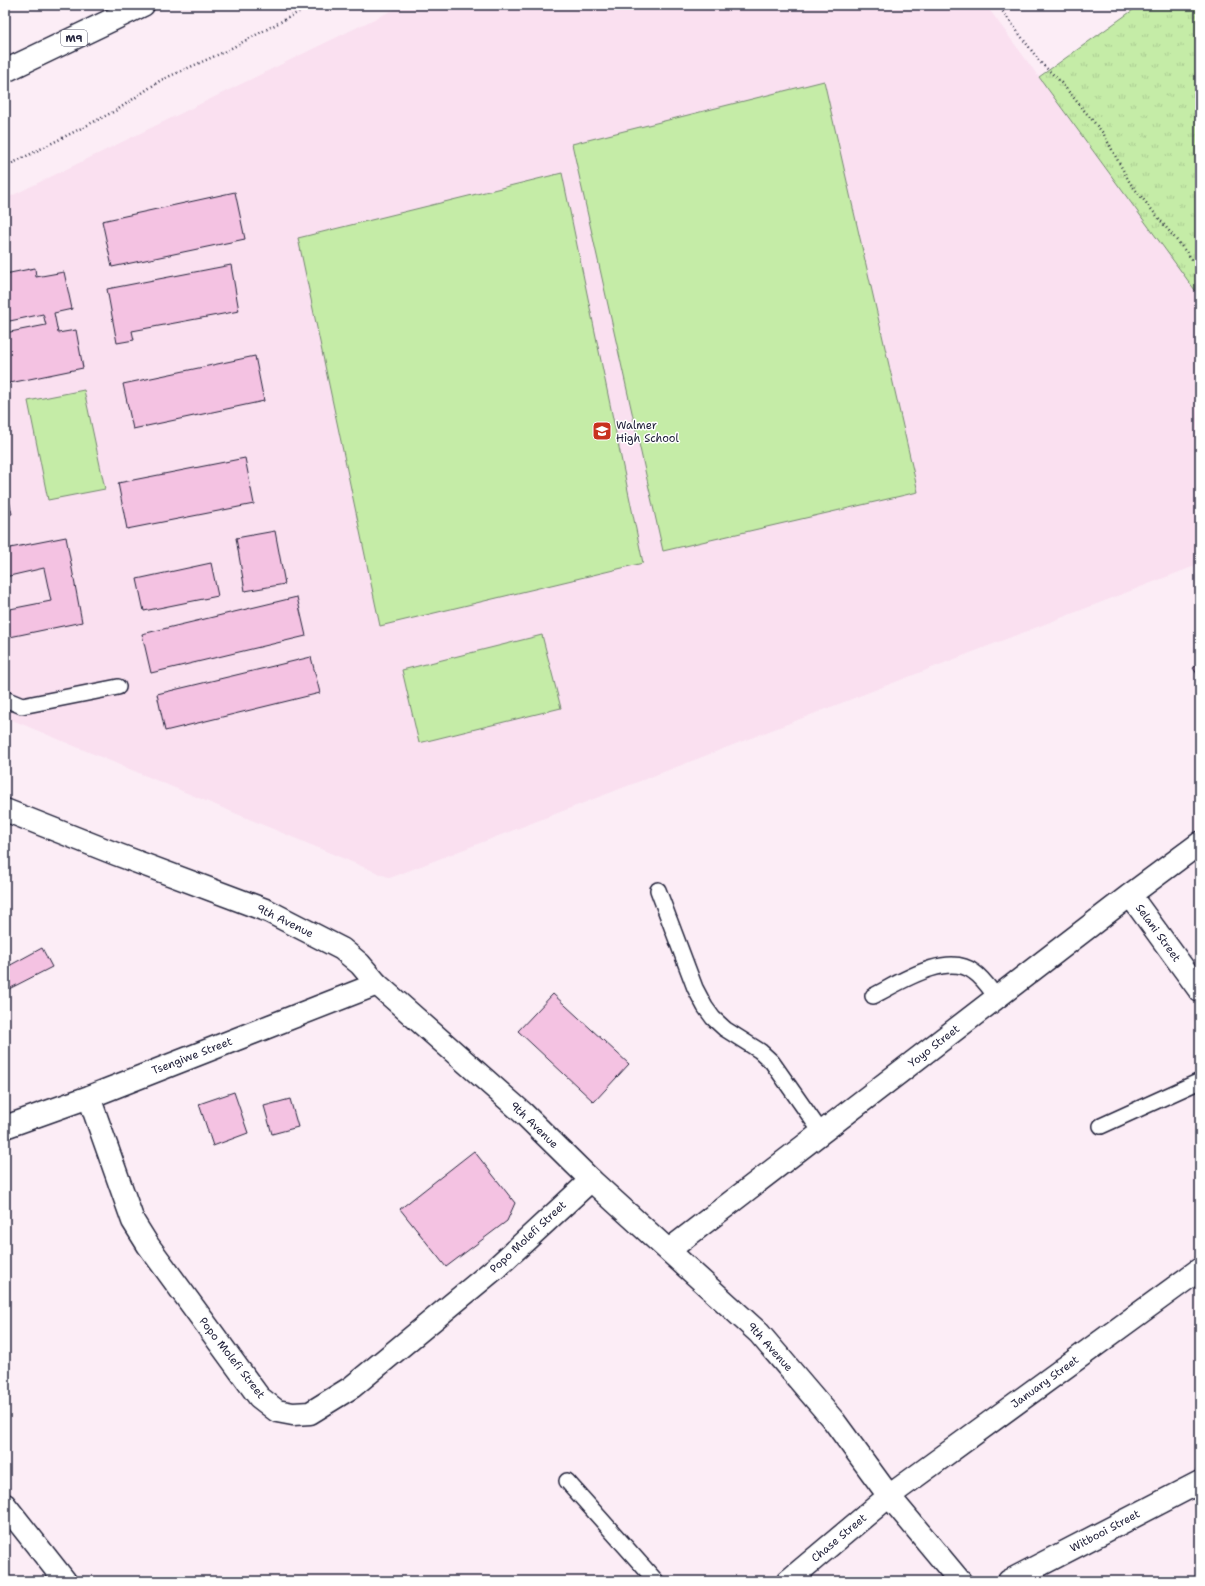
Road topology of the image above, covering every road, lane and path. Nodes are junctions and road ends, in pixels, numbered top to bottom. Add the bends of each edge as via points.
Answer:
1 (143, 5) edge
2 (312, 5) edge
3 (998, 5) edge
4 (5, 71) edge
5 (5, 167) edge
6 (1200, 269) edge
7 (118, 687) dead end
8 (5, 699) edge
9 (5, 810) edge
10 (1200, 843) edge
11 (658, 890) dead end
12 (1130, 895) junction
13 (377, 984) junction
14 (1200, 991) edge
15 (873, 996) dead end
16 (996, 998) junction
17 (1200, 1081) edge
18 (89, 1096) junction
19 (1101, 1126) dead end
20 (5, 1128) edge
21 (821, 1132) junction
22 (591, 1180) junction
23 (669, 1250) junction
24 (1200, 1268) edge
25 (567, 1480) dead end
26 (1200, 1482) edge
27 (889, 1496) junction
28 (5, 1505) edge
29 (65, 1581) edge
30 (656, 1581) edge
31 (788, 1581) edge
32 (960, 1581) edge
33 (1009, 1581) edge

1 - 4 street, M9
2 - 5 path via 224,52 161,80 117,110
3 - 6 path via 1040,62 1058,79 1103,133 1130,183
7 - 8 lane via 22,706
9 - 13 street, 9th Avenue via 268,911 342,949 360,964
10 - 12 street, Yoyo Street
11 - 21 lane via 695,988 713,1018 772,1062
12 - 14 street, Selani Street
12 - 16 street, Yoyo Street
13 - 18 street, Tsengiwe Street
13 - 22 street, 9th Avenue via 523,1112
15 - 16 lane via 929,969 954,964 974,971
16 - 21 street, Yoyo Street
17 - 19 lane
18 - 20 street, Tsengiwe Street
18 - 22 street, Popo Molefi Street via 133,1221 148,1245 260,1397 276,1411 293,1414 310,1413 352,1387 497,1267
21 - 23 street, Yoyo Street
22 - 23 street, 9th Avenue
23 - 27 street, 9th Avenue via 759,1333 834,1421
24 - 27 street, January Street
25 - 30 lane
26 - 33 street, Witbooi Street
27 - 31 street, Chase Street
27 - 32 street, 9th Avenue
28 - 29 street

